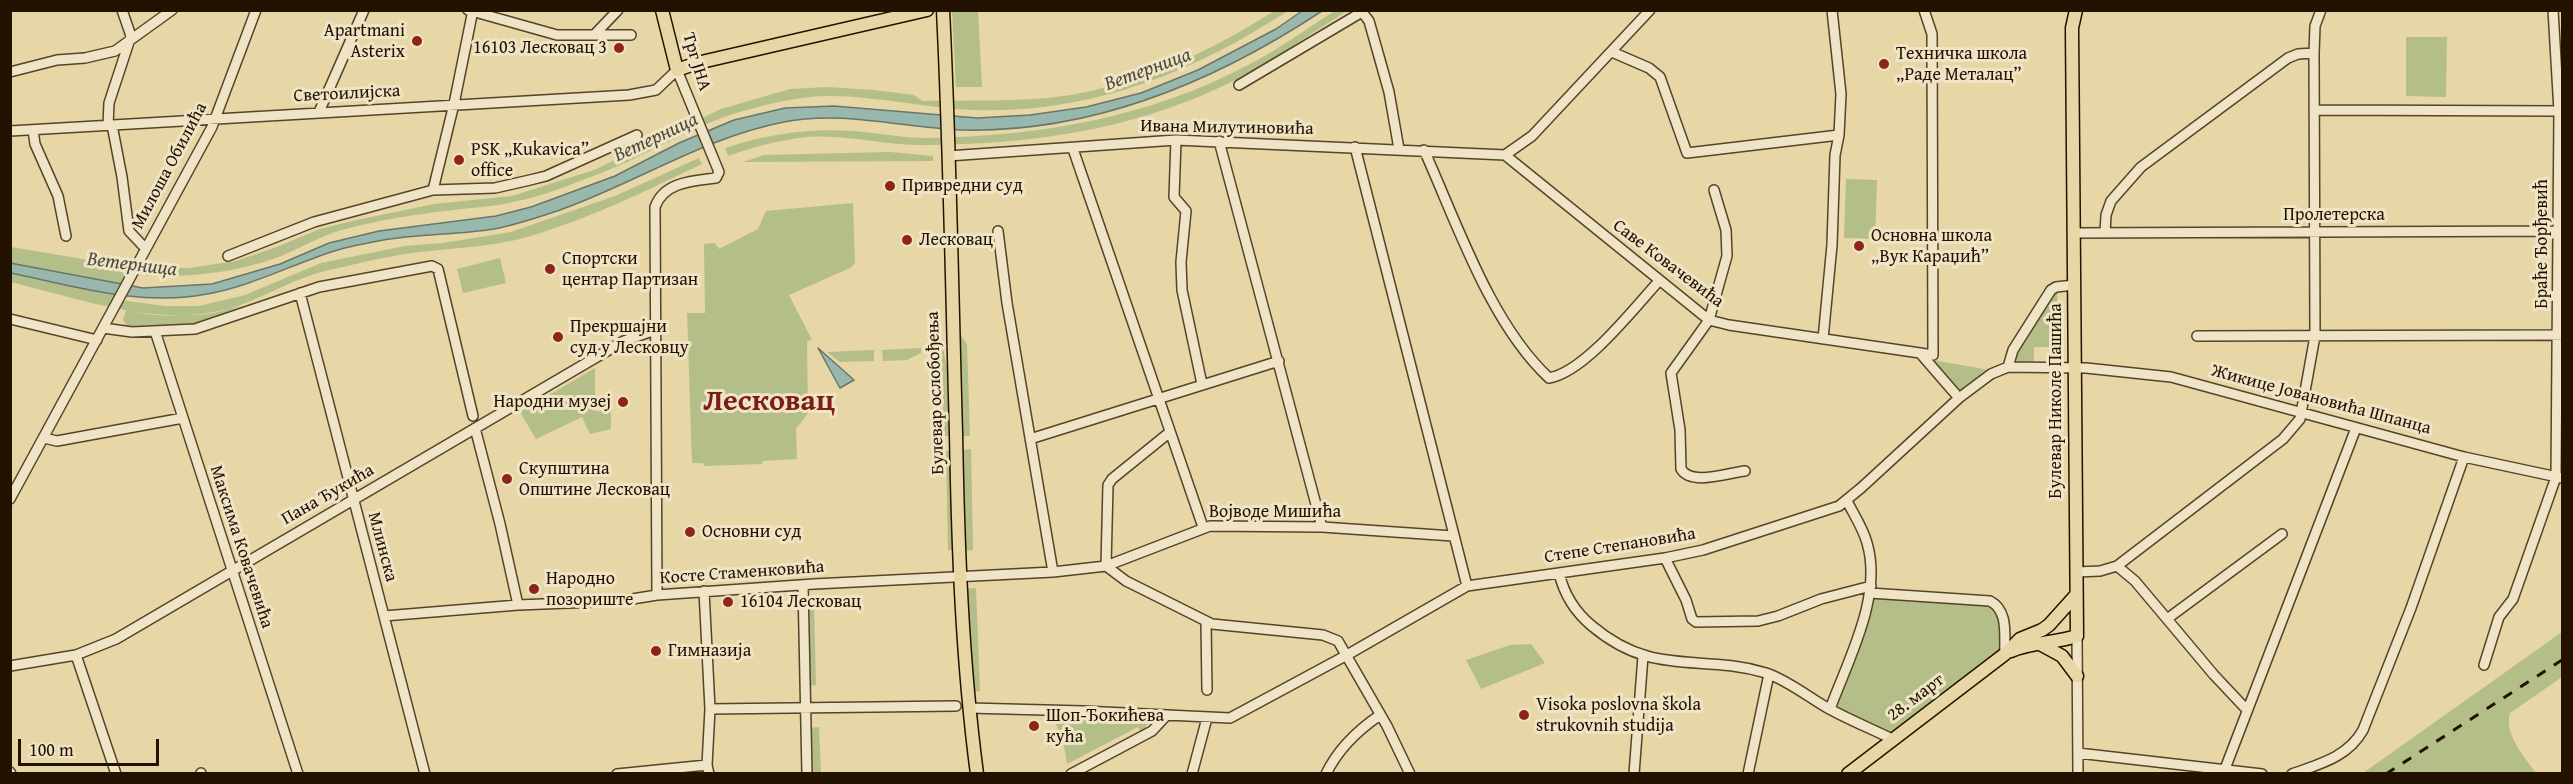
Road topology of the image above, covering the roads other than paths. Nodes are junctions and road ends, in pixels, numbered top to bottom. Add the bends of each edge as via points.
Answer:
1 (122, 10) edge
2 (172, 10) edge
3 (256, 10) edge
4 (364, 10) edge
5 (618, 10) edge
6 (662, 10) edge
7 (927, 10) edge
8 (943, 10) edge
9 (1650, 10) edge
10 (1832, 10) edge
11 (1924, 10) edge
12 (2068, 10) edge
13 (2076, 10) edge
14 (2321, 10) edge
15 (2553, 10) edge
16 (471, 11) edge
17 (2072, 28) junction
18 (595, 34) junction
19 (631, 35) dead end
20 (130, 42) junction
21 (1612, 52) junction
22 (2314, 53) junction
23 (677, 70) junction
24 (10, 72) edge
25 (1239, 84) dead end
26 (454, 104) junction
27 (2315, 110) junction
28 (2561, 111) edge
29 (319, 112) junction
30 (217, 117) junction
31 (110, 125) junction
32 (33, 130) junction
33 (10, 131) edge
34 (637, 135) dead end
35 (1839, 135) junction
36 (1176, 140) junction
37 (1219, 141) junction
38 (1355, 147) junction
39 (1073, 149) junction
40 (1399, 149) junction
41 (1424, 150) junction
42 (948, 151) junction
43 (1505, 155) junction
44 (433, 190) junction
45 (1714, 190) dead end
46 (998, 231) dead end
47 (2561, 231) edge
48 (2315, 232) junction
49 (2073, 233) junction
50 (2105, 233) junction
51 (66, 236) dead end
52 (145, 248) junction
53 (228, 256) dead end
54 (1659, 281) junction
55 (2074, 285) junction
56 (300, 293) junction
57 (10, 319) edge
58 (1709, 320) junction
59 (103, 328) junction
60 (655, 330) junction
61 (155, 331) junction
62 (2560, 335) edge
63 (2197, 336) dead end
64 (2314, 336) junction
65 (1823, 339) junction
66 (97, 340) junction
67 (1920, 353) junction
68 (1279, 361) junction
69 (2008, 367) junction
70 (2074, 368) junction
71 (1202, 384) junction
72 (1157, 397) junction
73 (1959, 398) junction
74 (2301, 413) junction
75 (473, 416) dead end
76 (183, 418) junction
77 (475, 428) junction
78 (2356, 428) junction
79 (1170, 432) junction
80 (44, 438) junction
81 (1030, 439) junction
82 (2560, 440) edge
83 (2464, 457) junction
84 (1744, 471) dead end
85 (2559, 478) edge
86 (10, 499) edge
87 (353, 500) junction
88 (1847, 501) junction
89 (1203, 527) junction
90 (1322, 527) junction
91 (2282, 534) dead end
92 (1453, 537) junction
93 (1665, 558) junction
94 (1106, 566) junction
95 (2117, 566) junction
96 (231, 571) junction
97 (1053, 572) junction
98 (2076, 572) junction
99 (1559, 573) junction
100 (960, 577) junction
101 (803, 585) junction
102 (1467, 586) junction
103 (1870, 590) junction
104 (704, 591) junction
105 (2076, 594) junction
106 (657, 595) junction
107 (518, 605) junction
108 (384, 616) junction
109 (2166, 620) junction
110 (1206, 622) junction
111 (2042, 630) junction
112 (2077, 636) junction
113 (2039, 644) junction
114 (2006, 653) junction
115 (76, 655) junction
116 (1347, 655) junction
117 (1643, 656) junction
118 (2484, 665) dead end
119 (10, 666) edge
120 (1768, 674) junction
121 (2077, 676) junction
122 (1207, 690) dead end
123 (956, 706) dead end
124 (805, 708) junction
125 (969, 708) junction
126 (710, 709) junction
127 (1830, 709) junction
128 (2247, 710) junction
129 (1380, 715) junction
130 (1166, 716) junction
131 (1207, 718) junction
132 (1892, 739) junction
133 (2078, 753) junction
134 (708, 769) edge
135 (2224, 772) edge
136 (624, 773) edge
137 (116, 774) edge
138 (297, 774) edge
139 (425, 774) edge
140 (807, 774) edge
141 (976, 774) edge
142 (1071, 774) edge
143 (1192, 774) edge
144 (1326, 774) edge
145 (1410, 774) edge
146 (1634, 774) edge
147 (1748, 774) edge
148 (1848, 774) edge
149 (2078, 774) edge
150 (2262, 774) edge
151 (2292, 774) edge

1 - 20 street via 131,32
2 - 20 street
3 - 30 street, Милоша Обилића
4 - 29 street
5 - 18 street
6 - 23 main road, Трг ЈНА
7 - 23 main road
8 - 42 main road, Булевар ослобођења
9 - 21 street
10 - 35 street via 1841,94
11 - 67 street via 1932,34 1933,355
12 - 17 main road, Булевар Николе Пашића
13 - 17 main road, Булевар Николе Пашића
14 - 22 street via 2315,26
15 - 28 street, Браће Ђорђевић
16 - 18 street via 557,34
16 - 26 street
17 - 49 main road, Булевар Николе Пашића
18 - 19 street
20 - 24 street via 116,51
20 - 31 street via 109,103
21 - 35 street via 1649,68 1660,78 1687,153
21 - 43 street via 1533,136
22 - 27 street
22 - 50 street via 2288,58 2141,167 2112,201
23 - 26 street, Светоилијска via 664,85 649,93
23 - 60 street, Трг ЈНА via 719,172 716,178 673,186 657,199 653,227
25 - 40 street via 1362,12 1369,21 1389,92
26 - 29 street, Светоилијска
26 - 44 street
27 - 28 street
27 - 48 street
28 - 47 street, Браће Ђорђевић
29 - 30 street, Светоилијска
30 - 31 street, Светоилијска
30 - 52 street, Милоша Обилића
31 - 32 street, Светоилијска
31 - 52 street via 129,231
32 - 33 street, Светоилијска
32 - 51 street via 35,144 58,196
34 - 44 street via 546,176 521,183
35 - 65 street
36 - 37 street, Ивана Милутиновића
36 - 39 street, Ивана Милутиновића
36 - 71 street via 1174,197 1186,211 1182,290
37 - 38 street, Ивана Милутиновића
37 - 68 street
38 - 40 street, Ивана Милутиновића
38 - 92 street
39 - 42 street, Ивана Милутиновића
39 - 72 street
40 - 41 street, Ивана Милутиновића
41 - 43 street, Ивана Милутиновића
41 - 54 street via 1491,298 1513,335 1549,378 1589,357
42 - 100 main road, Булевар ослобођења
43 - 54 street, Саве Ковачевића
44 - 53 street via 314,222
45 - 58 street via 1728,247
46 - 81 street via 1006,303
47 - 48 street, Пролетерска
47 - 62 street, Браће Ђорђевић
48 - 50 street, Пролетерска
48 - 64 street
49 - 50 street, Пролетерска
49 - 55 main road, Булевар Николе Пашића
52 - 59 street, Милоша Обилића
54 - 58 street, Саве Ковачевића
55 - 69 street via 2051,290 2013,350
55 - 70 main road, Булевар Николе Пашића
56 - 61 street via 195,329
56 - 75 street via 395,272 432,266 438,269
56 - 87 street, Млинска
57 - 66 street
58 - 65 street, Саве Ковачевића
58 - 84 street via 1671,373 1680,430 1681,469 1686,476 1695,478
59 - 61 street via 120,332
59 - 66 street, Милоша Обилића
60 - 77 street, Пана Ђукића via 624,341
60 - 106 street
61 - 76 street, Максима Ковачевића
62 - 64 street
62 - 82 street, Браће Ђорђевић
63 - 64 street
64 - 74 street
65 - 67 street, Саве Ковачевића
66 - 80 street, Милоша Обилића
67 - 73 street
68 - 71 street
68 - 90 street
69 - 70 street, Степе Степановића
69 - 73 street, Степе Степановића via 1991,374
70 - 74 street, Жикице Јовановића Шпанца via 2171,377
70 - 98 main road, Булевар Николе Пашића
71 - 72 street
72 - 79 street
72 - 81 street
73 - 88 street, Степе Степановића
74 - 78 street, Жикице Јовановића Шпанца
74 - 95 street via 2296,426 2283,439
76 - 80 street via 68,440
76 - 96 street, Максима Ковачевића
77 - 87 street, Пана Ђукића
77 - 107 street
78 - 83 street, Жикице Јовановића Шпанца
78 - 128 street
79 - 89 street
79 - 94 street via 1108,485
80 - 86 street, Милоша Обилића
81 - 97 street
82 - 85 street, Браће Ђорђевић
83 - 85 street, Жикице Јовановића Шпанца
83 - 151 street via 2363,730 2357,741 2335,758
85 - 118 street via 2513,599 2499,617
87 - 96 street, Пана Ђукића
87 - 108 street, Млинска
88 - 93 street, Степе Степановића via 1703,550
88 - 103 street via 1868,544
89 - 90 street, Војводе Мишића
89 - 94 street, Војводе Мишића
90 - 92 street, Војводе Мишића
91 - 109 street
92 - 102 street
93 - 99 street, Степе Степановића
93 - 103 street via 1696,622 1758,621 1821,598
94 - 97 street, Војводе Мишића
94 - 110 street
95 - 98 street
95 - 109 street via 2135,581
96 - 115 street, Пана Ђукића via 116,639
96 - 138 street, Максима Ковачевића
97 - 100 street, Војводе Мишића
98 - 105 main road, Булевар Николе Пашића
99 - 102 street, Степе Степановића
99 - 117 street via 1565,593 1584,619 1618,645
100 - 101 street, Косте Стаменковића
100 - 125 main road, Булевар ослобођења
101 - 104 street, Косте Стаменковића
101 - 124 street
102 - 116 street, Степе Степановића
103 - 114 street via 1990,601 1999,606 2003,615
103 - 127 street
104 - 106 street, Косте Стаменковића
104 - 126 street
105 - 111 main road, 28. март
105 - 112 main road, Булевар Николе Пашића
106 - 107 street, Косте Стаменковића via 621,601
107 - 108 street, Косте Стаменковића
108 - 139 street, Млинска
109 - 128 street
110 - 116 street via 1221,627 1323,635 1338,641
110 - 122 street
111 - 112 main road
111 - 114 main road, 28. март via 2020,639
112 - 113 main road, 28. март
112 - 121 street, Булевар Николе Пашића
113 - 114 main road, 28. март
113 - 121 main road via 2062,656
114 - 132 main road, 28. март
115 - 119 street, Пана Ђукића
115 - 137 street
116 - 129 street
116 - 131 street, Степе Степановића via 1237,716
117 - 120 street
117 - 146 street
120 - 127 street
120 - 147 street
121 - 133 street, Булевар Николе Пашића
123 - 124 street
124 - 126 street
124 - 140 street
125 - 130 street, Степе Степановића
125 - 141 main road, Булевар ослобођења
126 - 134 street
127 - 132 street
128 - 135 street
129 - 144 street via 1349,741
129 - 145 street
130 - 131 street, Степе Степановића
130 - 142 street via 1152,731
131 - 143 street
132 - 148 main road, 28. март
133 - 135 street
133 - 149 street, Булевар Николе Пашића
134 - 136 street
135 - 150 street

